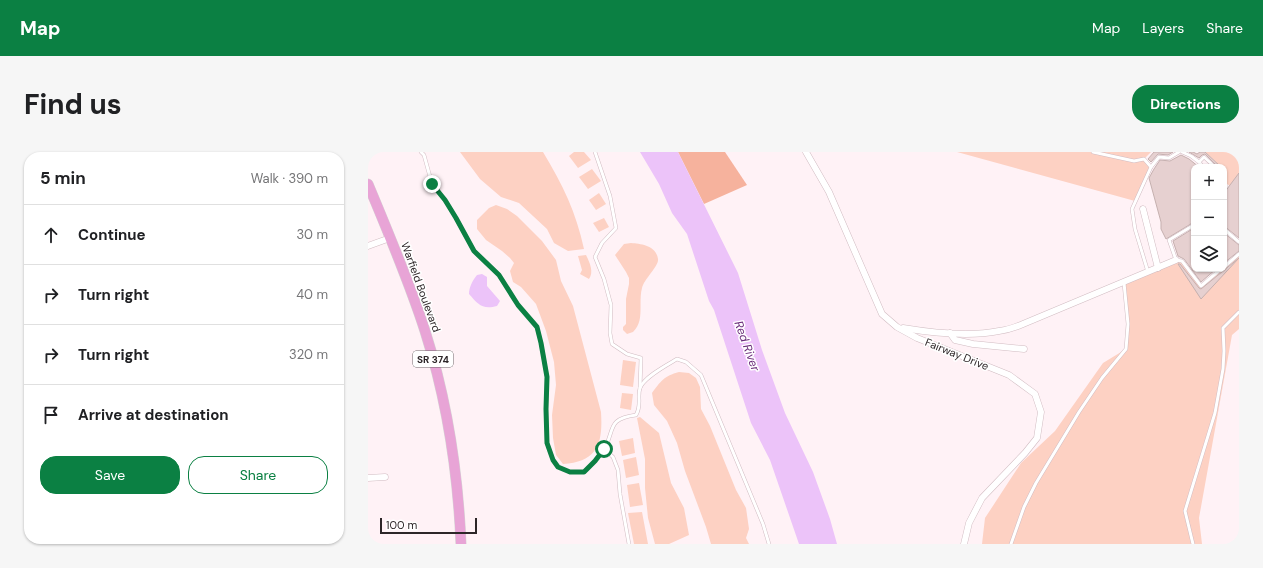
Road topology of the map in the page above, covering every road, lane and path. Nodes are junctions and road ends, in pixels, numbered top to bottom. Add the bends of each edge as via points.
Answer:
1 (421, 152) edge
2 (595, 152) edge
3 (806, 152) edge
4 (1093, 152) edge
5 (1180, 152) edge
6 (1199, 162) joint
7 (1212, 164) edge
8 (1152, 167) junction
9 (368, 184) edge
10 (1143, 209) dead end
11 (1191, 227) edge
12 (1227, 232) edge
13 (390, 238) junction
14 (1239, 242) edge
15 (368, 246) edge
16 (1239, 254) edge
17 (1176, 260) junction
18 (1227, 264) edge
19 (1158, 268) junction
20 (1148, 272) junction
21 (1217, 272) edge
22 (1124, 283) junction
23 (1239, 312) edge
24 (897, 327) junction
25 (950, 333) junction
26 (1024, 349) dead end
27 (640, 388) junction
28 (604, 449) junction
29 (385, 477) dead end
30 (368, 478) edge
31 (461, 544) edge
32 (629, 544) edge
33 (769, 544) edge
34 (964, 544) edge
35 (1011, 544) edge
36 (1193, 544) edge

1 - 28 lane via 432,184 445,200 474,251 499,275 518,305 537,327 547,377 547,443 553,460 558,467 570,472 584,472
2 - 27 lane via 610,196 616,228 602,242 594,256 611,305 612,344 628,354 641,358
3 - 24 street, Fairway Drive via 829,192 882,314
4 - 8 lane via 1134,161 1144,159
5 - 6 lane
5 - 8 lane via 1169,158 1159,157
6 - 7 lane via 1204,157
8 - 20 lane via 1132,209 1135,229
9 - 13 main road, Warfield Boulevard / SR 374
10 - 19 street
11 - 17 lane via 1169,240
12 - 14 lane
13 - 15 street
13 - 31 main road, Warfield Boulevard / SR 374 via 425,331 436,371 452,450
16 - 18 lane
17 - 19 street
17 - 21 lane via 1182,261 1201,286
19 - 20 street
20 - 22 street
22 - 25 street via 1024,324 1000,331
22 - 35 lane via 1128,324 1126,349 1079,412 1036,483 1024,507
23 - 36 lane via 1223,328 1223,369 1215,412 1185,511
24 - 25 street
24 - 34 street, Fairway Drive via 924,341 1009,375 1035,394 1041,412 1037,438 1026,453 982,498 969,523
25 - 26 street via 955,340 973,344
27 - 28 lane via 636,415 616,421
27 - 33 lane via 653,374 677,359 686,362 701,375
28 - 32 lane via 613,457 618,470
29 - 30 street

